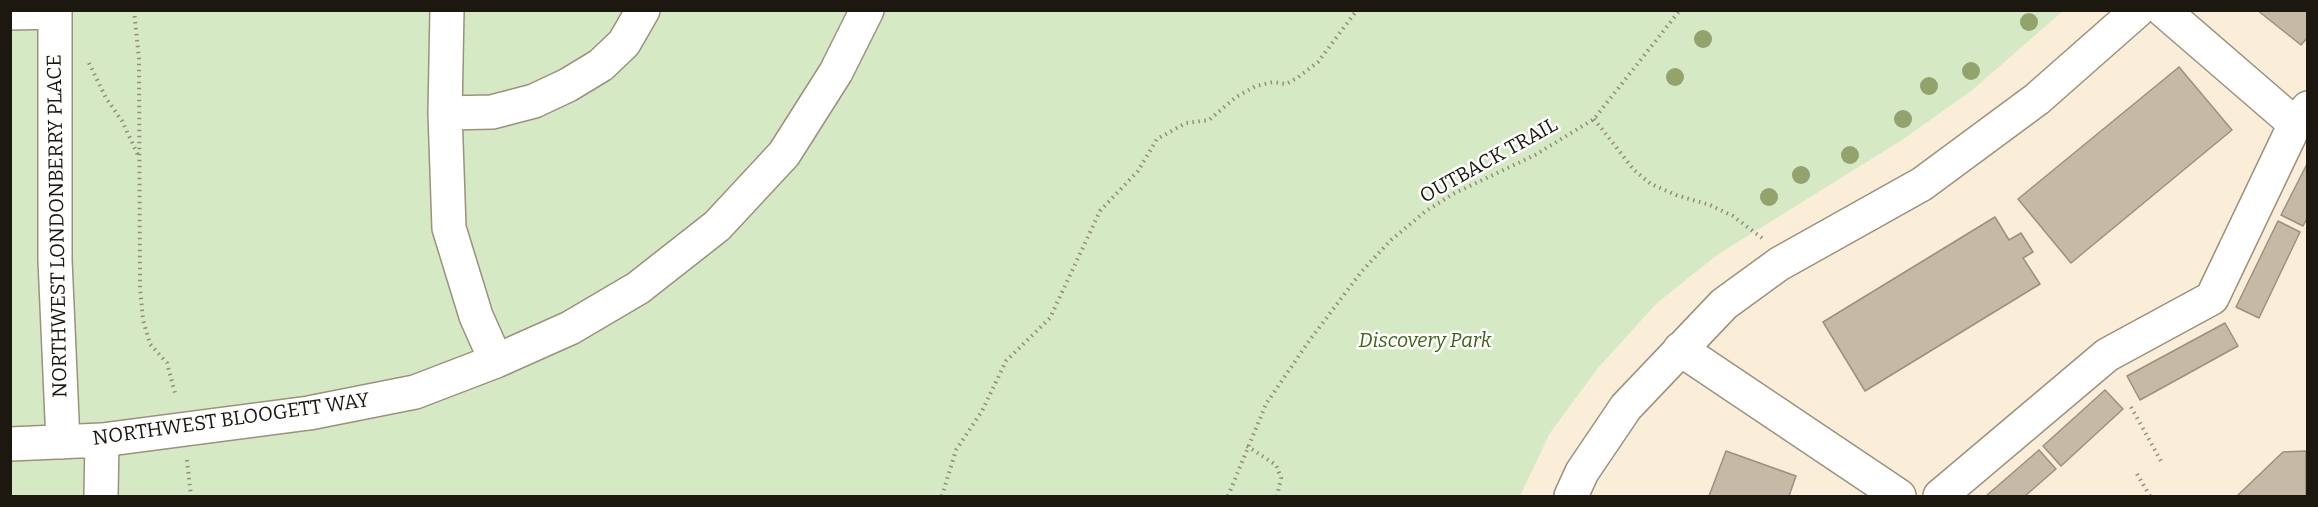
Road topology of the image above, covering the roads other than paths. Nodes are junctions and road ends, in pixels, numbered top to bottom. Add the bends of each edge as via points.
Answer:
1 (447, 10) edge
2 (644, 10) edge
3 (867, 10) edge
4 (2138, 10) edge
5 (2163, 10) edge
6 (55, 11) edge
7 (10, 14) edge
8 (445, 113) junction
9 (2301, 116) edge
10 (1680, 349) junction
11 (496, 361) junction
12 (102, 440) junction
13 (63, 442) junction
14 (10, 444) edge
15 (101, 496) edge
16 (1571, 496) edge
17 (1899, 496) edge
18 (1940, 496) edge

1 - 8 street
2 - 8 street via 624,43 601,65 568,85 534,101 492,112
3 - 11 street, NORTHWEST BLOOGETT WAY via 836,72 784,154 717,226 638,288 570,328
4 - 10 street via 2037,99 1922,184 1779,264 1724,304
5 - 9 street
6 - 7 street
6 - 13 street, NORTHWEST LONDONBERRY PLACE via 55,260
8 - 11 street via 448,228 476,316
9 - 18 street via 2212,298 2107,355
10 - 16 street via 1626,407 1582,472
10 - 17 street
11 - 12 street, NORTHWEST BLOOGETT WAY via 415,392 309,414
12 - 13 street, NORTHWEST BLOOGETT WAY
12 - 15 street
13 - 14 street, NORTHWEST BLOOGETT WAY

